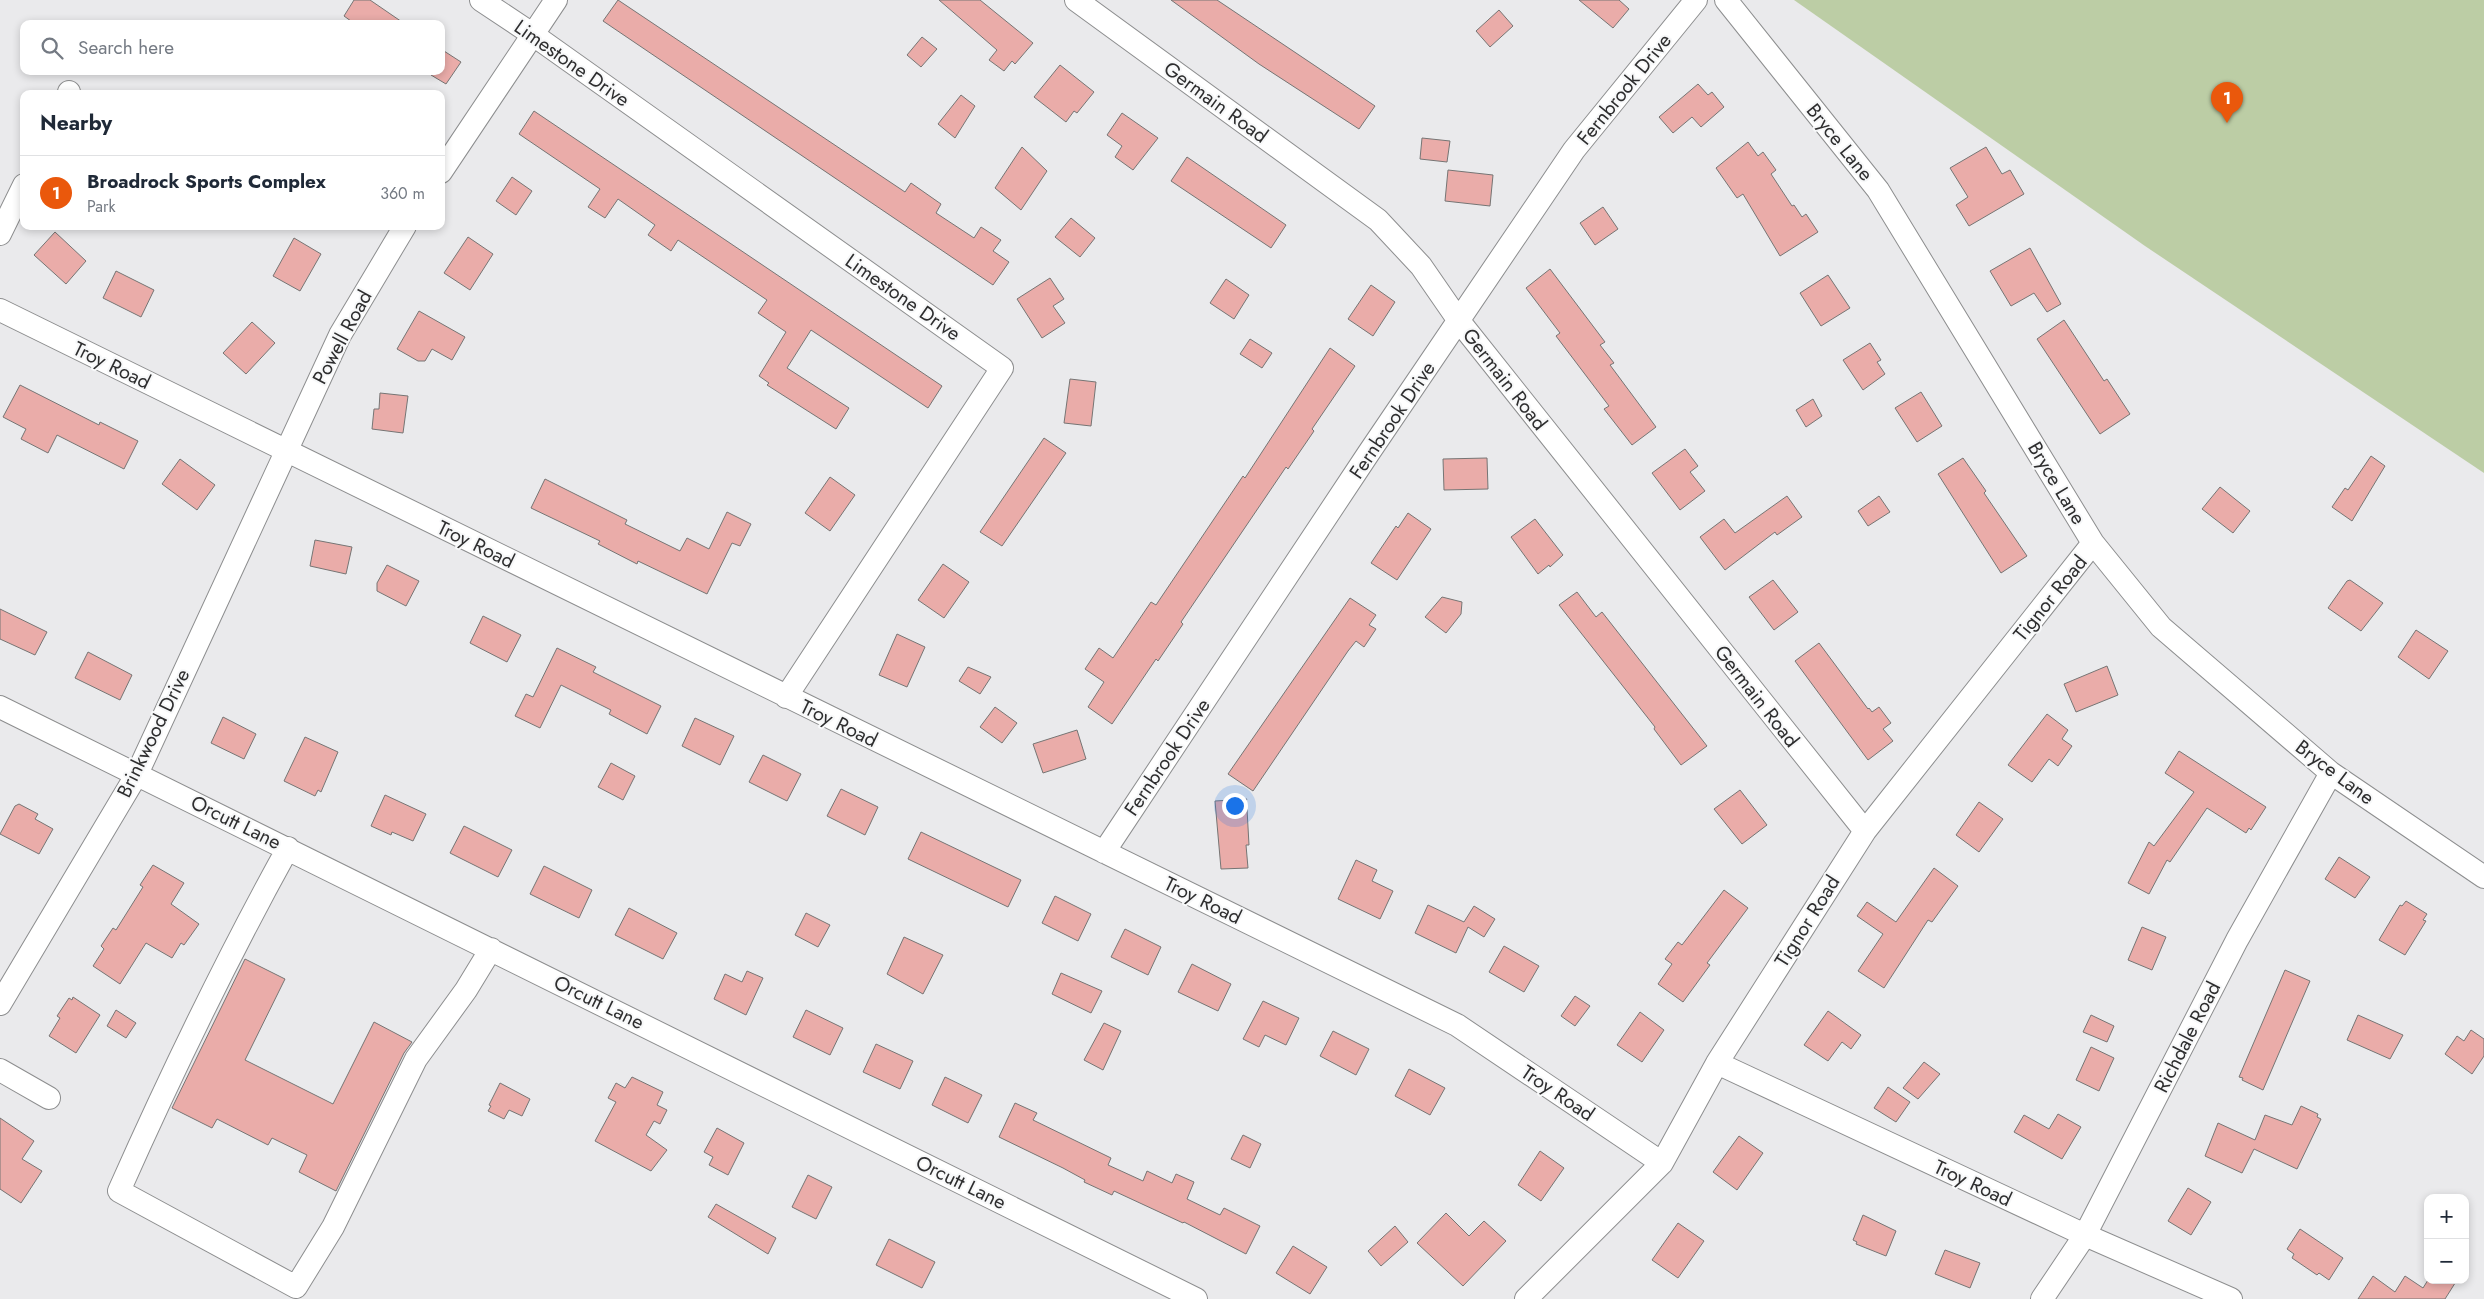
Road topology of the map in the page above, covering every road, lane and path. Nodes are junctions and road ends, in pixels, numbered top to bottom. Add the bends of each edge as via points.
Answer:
1 (481, 0) edge
2 (556, 0) edge
3 (1076, 0) edge
4 (1696, 0) edge
5 (1726, 0) edge
6 (532, 34) junction
7 (445, 166) edge
8 (20, 193) edge
9 (403, 230) edge
10 (0, 234) edge
11 (0, 310) edge
12 (1459, 321) junction
13 (286, 451) junction
14 (2094, 544) junction
15 (786, 697) junction
16 (0, 707) edge
17 (2331, 773) junction
18 (137, 774) junction
19 (1864, 831) junction
20 (288, 848) junction
21 (1104, 852) junction
22 (2484, 877) edge
23 (491, 948) junction
24 (0, 1004) edge
25 (1717, 1063) junction
26 (0, 1070) edge
27 (49, 1098) dead end
28 (1662, 1163) junction
29 (2085, 1235) junction
30 (1196, 1299) edge
31 (1526, 1299) edge
32 (2042, 1299) edge
33 (2231, 1299) edge

1 - 6 street, Limestone Drive
2 - 6 street
3 - 12 street, Germain Road via 1378,220 1421,266
4 - 12 street, Fernbrook Drive via 1574,150
5 - 14 street, Bryce Lane via 1878,190
6 - 7 street
6 - 15 street, Limestone Drive via 1002,368
8 - 10 street
9 - 13 street, Powell Road via 340,335
11 - 13 street, Troy Road
12 - 19 street, Germain Road
12 - 21 street, Fernbrook Drive
13 - 15 street, Troy Road
13 - 18 street, Brinkwood Drive
14 - 17 street, Bryce Lane via 2161,628
14 - 19 street, Tignor Road
15 - 21 street, Troy Road
16 - 18 street, Orcutt Lane
17 - 22 street, Bryce Lane
17 - 29 street, Richdale Road via 2237,940
18 - 20 street, Orcutt Lane
18 - 24 street, Brinkwood Drive
19 - 25 street, Tignor Road
20 - 23 street, Orcutt Lane
20 - 23 street via 233,948 119,1191 296,1287 333,1227 416,1059 466,990
21 - 28 street, Troy Road via 1457,1025
23 - 30 street, Orcutt Lane
25 - 28 street, Tignor Road
25 - 29 street, Troy Road
26 - 27 street
28 - 31 street, Tignor Road
29 - 32 street, Richdale Road
29 - 33 street, Troy Road

